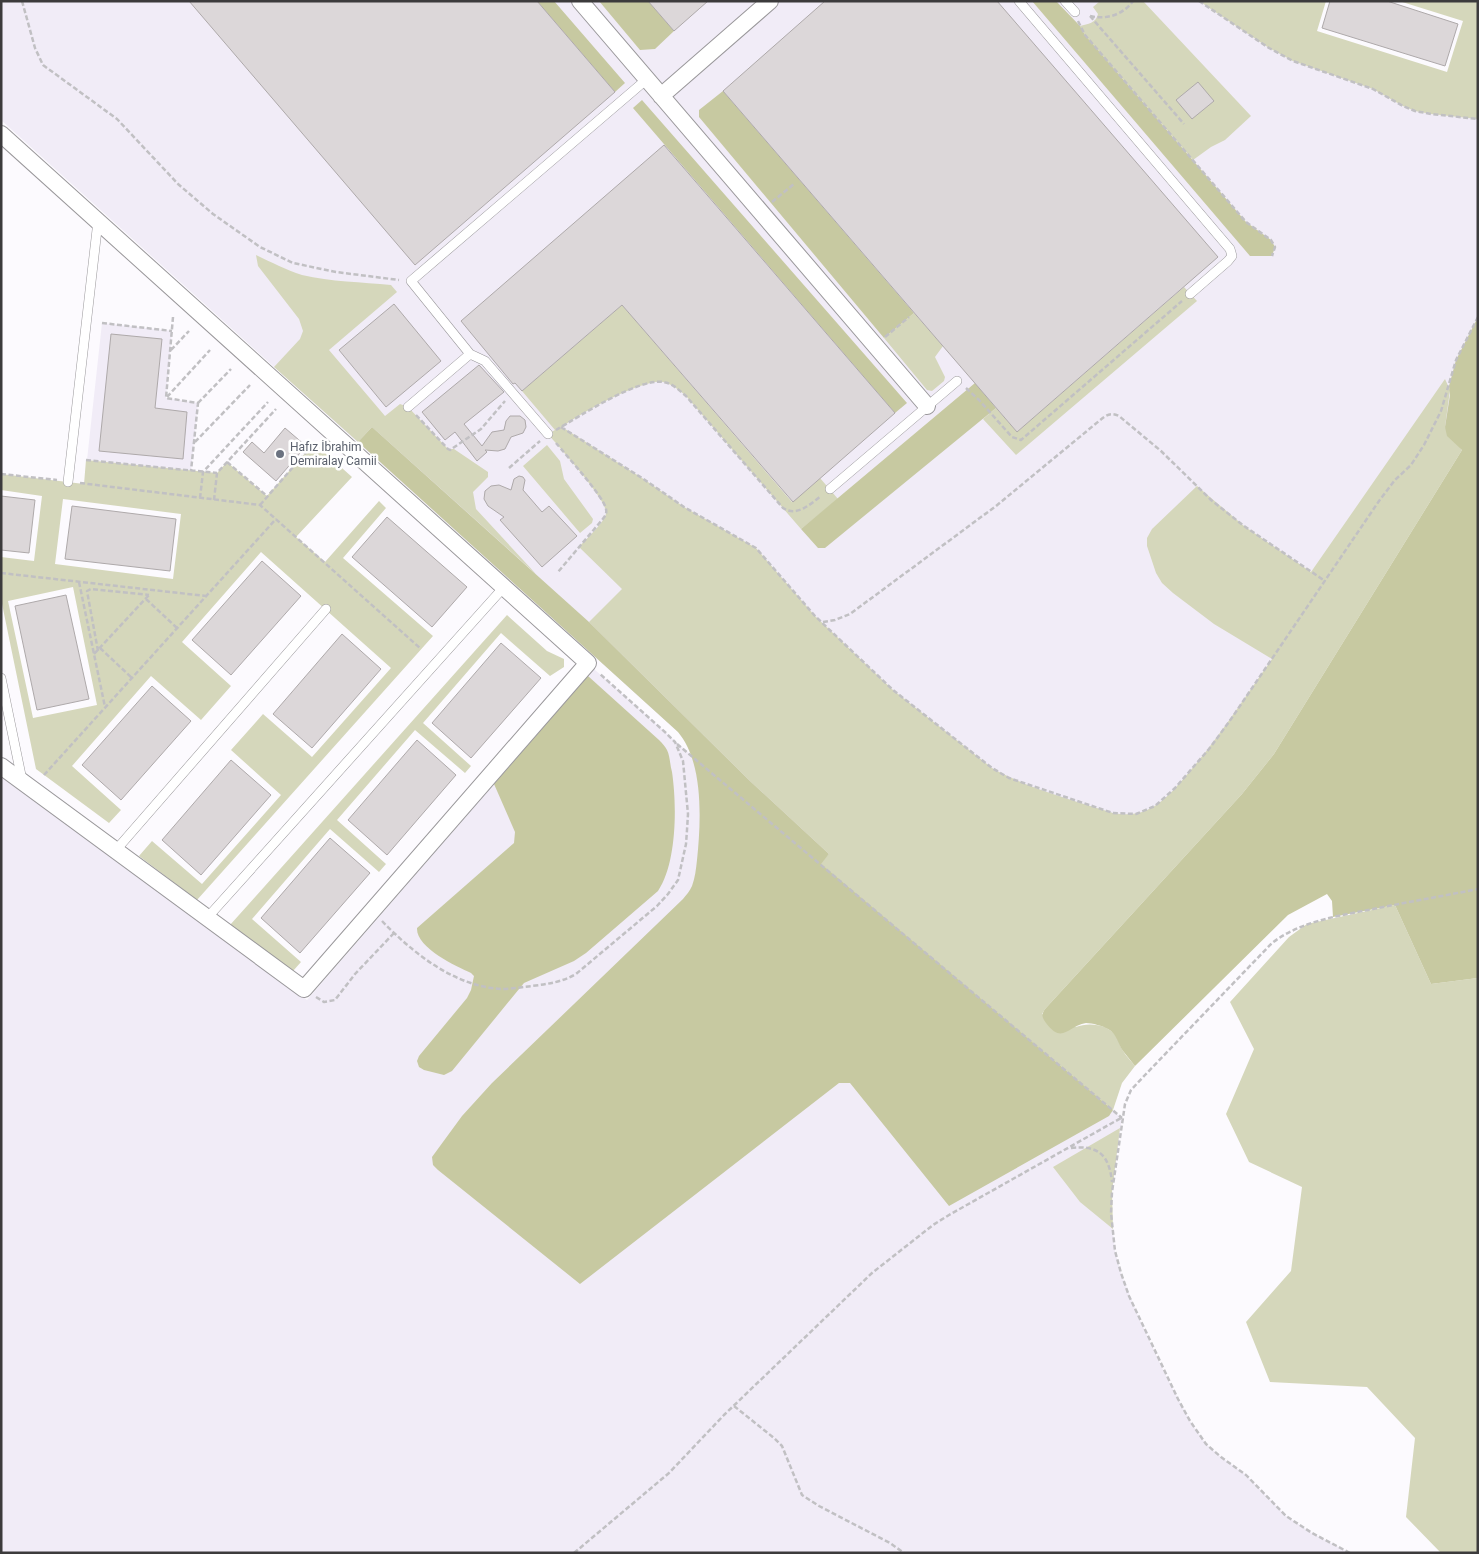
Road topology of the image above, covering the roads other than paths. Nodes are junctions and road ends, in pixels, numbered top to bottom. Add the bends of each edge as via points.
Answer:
1 (580, 1) edge
2 (770, 1) edge
3 (1019, 1) edge
4 (1065, 1) edge
5 (1075, 12) road end
6 (646, 79) junction
7 (661, 96) junction
8 (1, 134) edge
9 (98, 221) junction
10 (1190, 294) road end
11 (470, 354) junction
12 (957, 381) road end
13 (928, 406) junction
14 (408, 407) road end
15 (548, 434) road end
16 (68, 482) road end
17 (830, 489) road end
18 (504, 588) junction
19 (326, 609) dead end
20 (1, 678) edge
21 (1, 766) edge
22 (22, 781) junction
23 (116, 850) junction
24 (207, 918) junction

1 - 6 street
2 - 7 street
3 - 10 lane via 1230,249 1232,256 1228,261
4 - 5 lane
6 - 7 street
6 - 11 lane via 411,281
7 - 13 street
8 - 9 street
9 - 16 lane
9 - 18 street
11 - 14 lane
11 - 15 lane via 485,361
12 - 13 lane
13 - 17 lane
18 - 24 lane
18 - 24 street via 588,662 304,988
19 - 23 lane
20 - 22 lane
21 - 22 street
22 - 23 street
23 - 24 street

